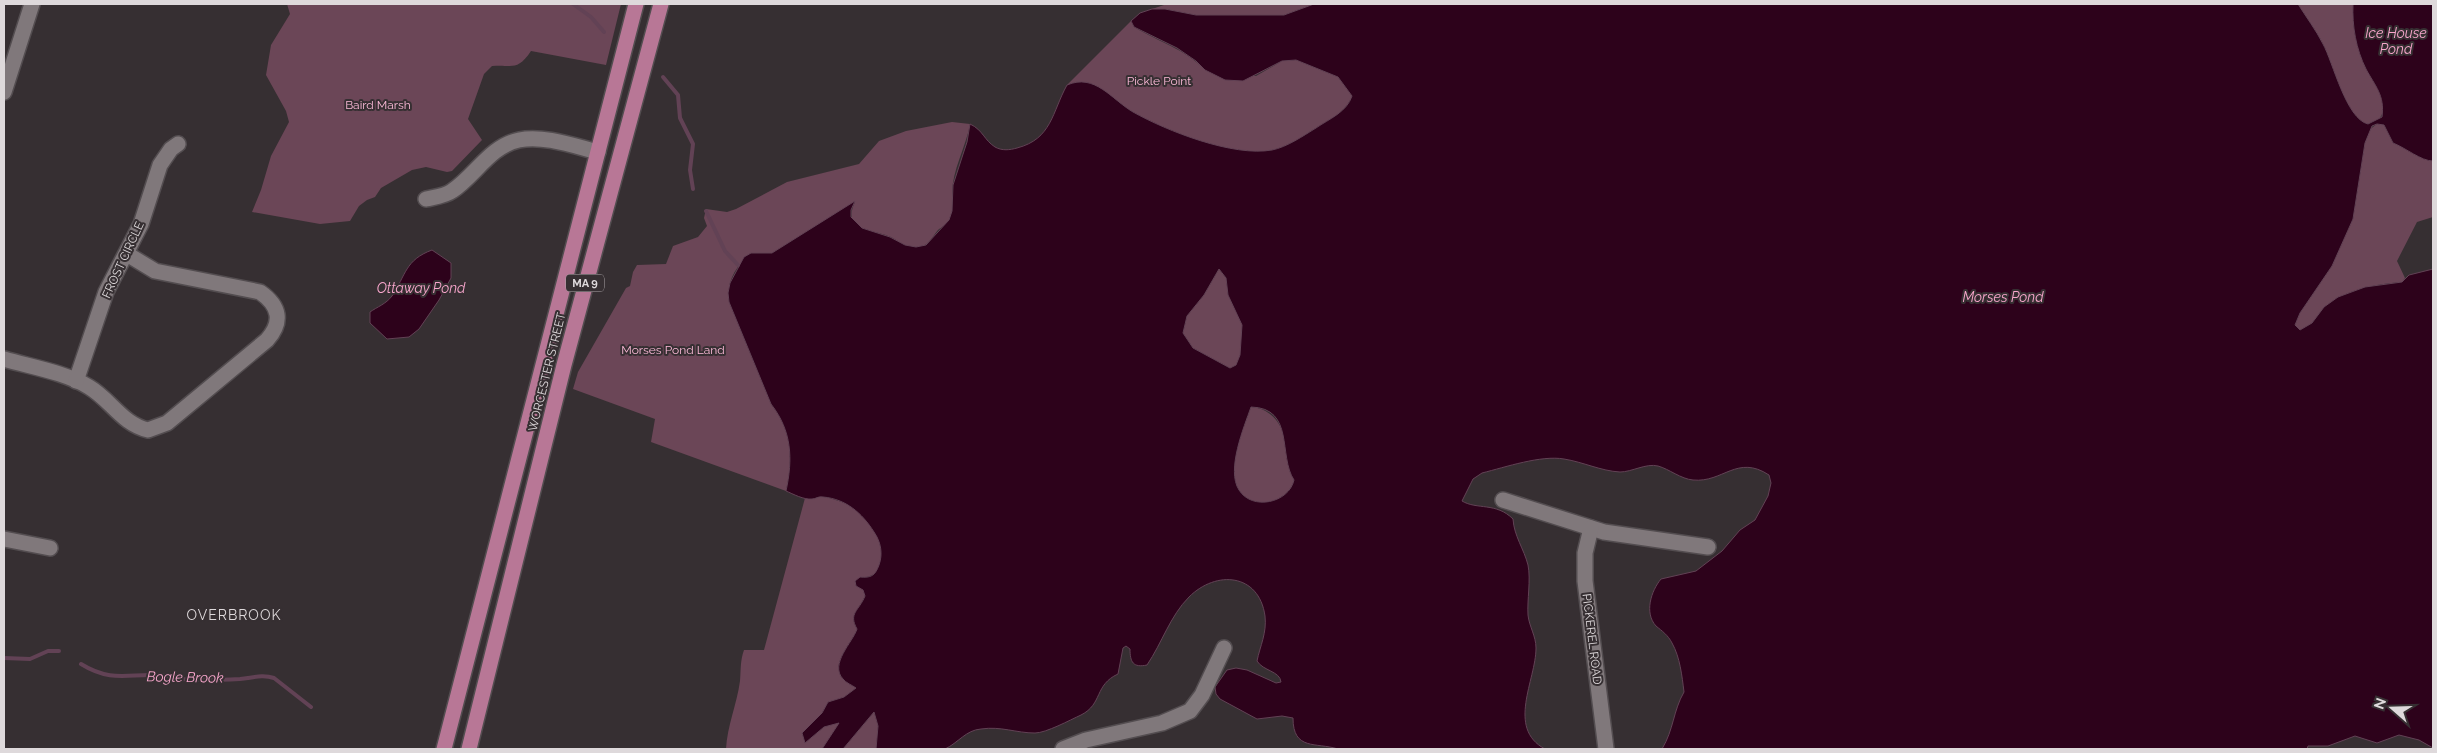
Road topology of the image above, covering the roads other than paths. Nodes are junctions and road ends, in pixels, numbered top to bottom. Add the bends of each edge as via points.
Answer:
1 (32, 4) edge
2 (636, 4) edge
3 (661, 4) edge
4 (4, 92) edge
5 (178, 144) dead end
6 (598, 152) junction
7 (426, 199) dead end
8 (127, 254) junction
9 (4, 359) edge
10 (76, 381) junction
11 (1503, 500) dead end
12 (1591, 528) junction
13 (4, 539) edge
14 (1708, 547) dead end
15 (50, 548) dead end
16 (1224, 648) dead end
17 (444, 749) edge
18 (469, 749) edge
19 (1063, 749) edge
20 (1606, 749) edge

1 - 4 street
2 - 6 highway, WORCESTER STREET / MA 9
3 - 18 highway, WORCESTER STREET / MA 9 via 564,365
5 - 8 street, FROST CIRCLE via 160,165 148,206
6 - 7 street via 539,140 518,140 508,143 486,159 450,193
6 - 17 highway, WORCESTER STREET / MA 9
8 - 10 street, FROST CIRCLE via 106,292
8 - 10 street via 155,271 260,292 276,307 278,324 267,340 158,428 138,427 98,393
9 - 10 street
11 - 12 street
12 - 14 street via 1629,537
12 - 20 street, PICKEREL ROAD via 1585,553 1585,581
13 - 15 street
16 - 19 street via 1197,704 1181,716

